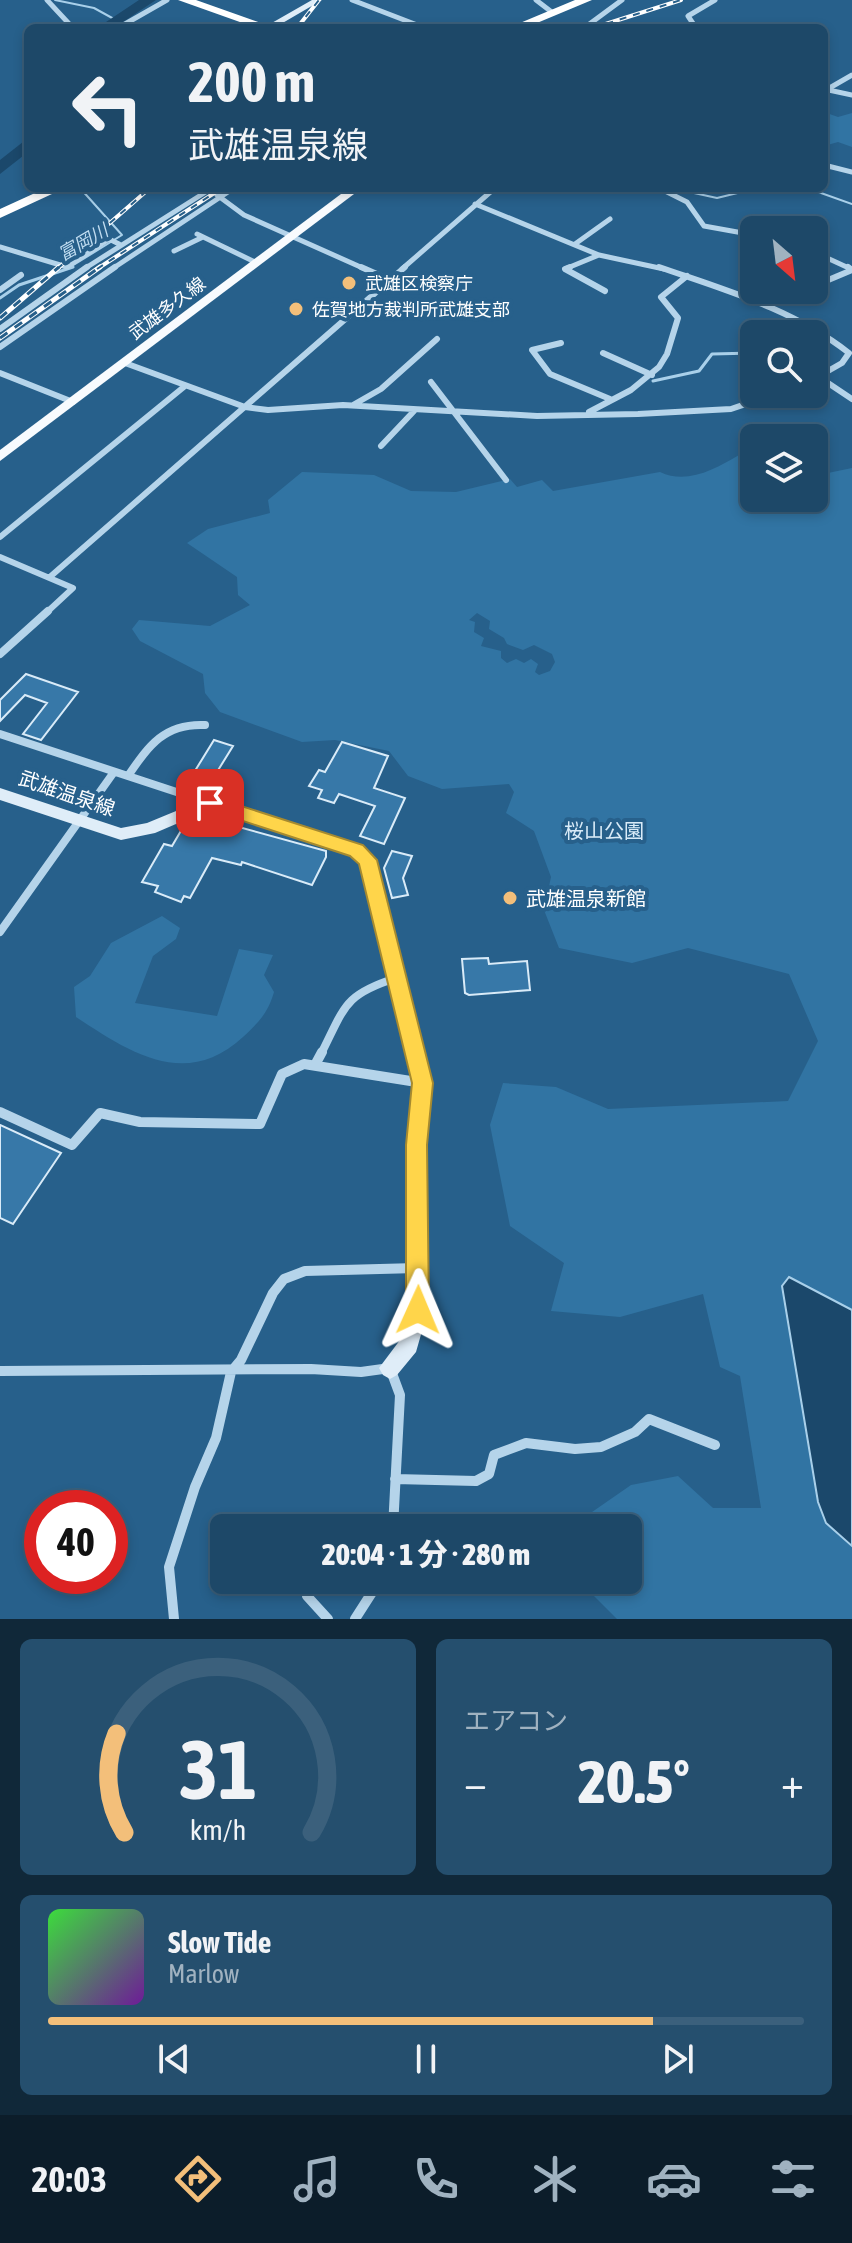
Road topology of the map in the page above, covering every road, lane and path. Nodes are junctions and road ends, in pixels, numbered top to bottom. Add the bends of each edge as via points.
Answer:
1 (47, 0) edge
2 (167, 0) edge
3 (184, 0) edge
4 (318, 0) edge
5 (352, 0) edge
6 (536, 0) edge
7 (586, 0) edge
8 (622, 0) edge
9 (715, 0) edge
10 (553, 13) junction
11 (69, 24) edge
12 (125, 24) edge
13 (256, 24) edge
14 (275, 24) edge
15 (415, 24) edge
16 (524, 24) edge
17 (589, 24) edge
18 (693, 24) edge
19 (852, 75) edge
20 (828, 87) edge
21 (828, 90) edge
22 (852, 95) edge
23 (828, 166) edge
24 (852, 172) edge
25 (28, 192) edge
26 (49, 192) edge
27 (204, 192) edge
28 (215, 192) edge
29 (226, 192) edge
30 (351, 192) edge
31 (490, 192) edge
32 (669, 192) edge
33 (677, 192) edge
34 (674, 194) junction
35 (219, 196) junction
36 (0, 204) edge
37 (475, 204) junction
38 (0, 214) edge
39 (610, 219) dead end
40 (740, 232) edge
41 (293, 236) junction
42 (119, 244) junction
43 (575, 244) junction
44 (0, 247) edge
45 (174, 251) dead end
46 (599, 255) junction
47 (828, 257) edge
48 (257, 263) junction
49 (852, 270) edge
50 (21, 275) dead end
51 (0, 276) edge
52 (687, 276) junction
53 (388, 279) junction
54 (13, 280) junction
55 (828, 280) edge
56 (0, 290) edge
57 (605, 291) dead end
58 (740, 295) edge
59 (764, 304) edge
60 (0, 329) edge
61 (437, 339) dead end
62 (561, 343) dead end
63 (0, 347) edge
64 (603, 353) dead end
65 (125, 363) junction
66 (842, 363) junction
67 (852, 366) edge
68 (828, 370) edge
69 (0, 373) edge
70 (652, 375) junction
71 (431, 382) dead end
72 (828, 385) edge
73 (185, 386) junction
74 (610, 399) junction
75 (852, 399) edge
76 (73, 402) junction
77 (740, 405) edge
78 (352, 406) junction
79 (245, 407) junction
80 (414, 411) junction
81 (455, 412) junction
82 (585, 415) junction
83 (381, 446) dead end
84 (0, 457) edge
85 (506, 480) dead end
86 (0, 537) edge
87 (0, 557) edge
88 (51, 576) junction
89 (0, 654) edge
90 (205, 725) dead end
91 (0, 734) edge
92 (114, 772) junction
93 (128, 776) junction
94 (0, 794) edge
95 (210, 803) junction
96 (77, 822) junction
97 (0, 932) edge
98 (397, 978) junction
99 (315, 1065) junction
100 (423, 1083) junction
101 (0, 1112) edge
102 (419, 1268) junction
103 (390, 1368) junction
104 (0, 1371) edge
105 (231, 1372) junction
106 (715, 1445) dead end
107 (395, 1479) junction
108 (394, 1514) edge
109 (371, 1594) edge
110 (307, 1596) dead end
111 (174, 1619) edge
112 (328, 1619) edge
113 (355, 1619) edge

1 - 11 street
2 - 12 street
3 - 13 highway
4 - 14 street
5 - 15 street
6 - 10 street
7 - 10 highway
8 - 17 street
9 - 18 street via 688,16
10 - 16 highway
19 - 20 street
21 - 22 street
23 - 24 street
25 - 36 highway
26 - 38 highway
27 - 42 street
28 - 35 street
29 - 35 street
30 - 41 main road, 武雄多久線
31 - 37 street
32 - 34 street
33 - 34 street
34 - 40 street via 687,202 704,226
35 - 41 street via 244,215
35 - 63 street
37 - 43 street
37 - 53 street
39 - 43 street
41 - 48 main road, 武雄多久線
41 - 53 street
42 - 44 street via 109,239 67,267
42 - 60 street
43 - 46 street
45 - 48 street via 200,235
46 - 52 street
46 - 57 street via 565,269
47 - 49 street
48 - 65 main road, 武雄多久線
49 - 55 street
50 - 54 street
51 - 54 street
52 - 58 street
52 - 70 street via 661,297 678,318 670,330 667,356
53 - 79 street
54 - 56 street
59 - 66 street via 837,341 849,353
61 - 78 street via 381,389
62 - 74 street via 532,350 550,374
64 - 70 street
65 - 73 street
65 - 76 main road, 武雄多久線
66 - 67 street
66 - 68 street
69 - 76 street
70 - 74 street
71 - 81 street
72 - 75 street
73 - 79 street
73 - 86 street
74 - 82 street
76 - 84 main road, 武雄多久線
77 - 82 street via 722,410
78 - 79 street via 280,411
78 - 80 street
79 - 88 street
80 - 81 street
80 - 83 street
81 - 82 street
81 - 85 street
87 - 88 street
88 - 89 street via 73,588
90 - 93 street via 183,724 156,734
91 - 92 street
92 - 93 street
92 - 96 street
93 - 95 street
94 - 96 street, 武雄温泉線
95 - 96 street, 武雄温泉線 via 134,833
95 - 98 street via 346,848 367,860
96 - 97 street
98 - 99 street via 349,999
98 - 100 street
99 - 100 street
99 - 101 street via 282,1074 260,1124 140,1122 100,1113 72,1145
100 - 102 street via 417,1145
102 - 103 street via 418,1310 409,1345
102 - 105 street via 305,1271 284,1279
103 - 105 street via 373,1374 314,1369
103 - 107 street via 400,1395
104 - 105 street via 138,1367
105 - 111 street via 216,1438 169,1567
106 - 107 street via 649,1419 635,1432 601,1447 526,1443 494,1455 489,1474 476,1481
107 - 108 street
109 - 113 street
110 - 112 street

